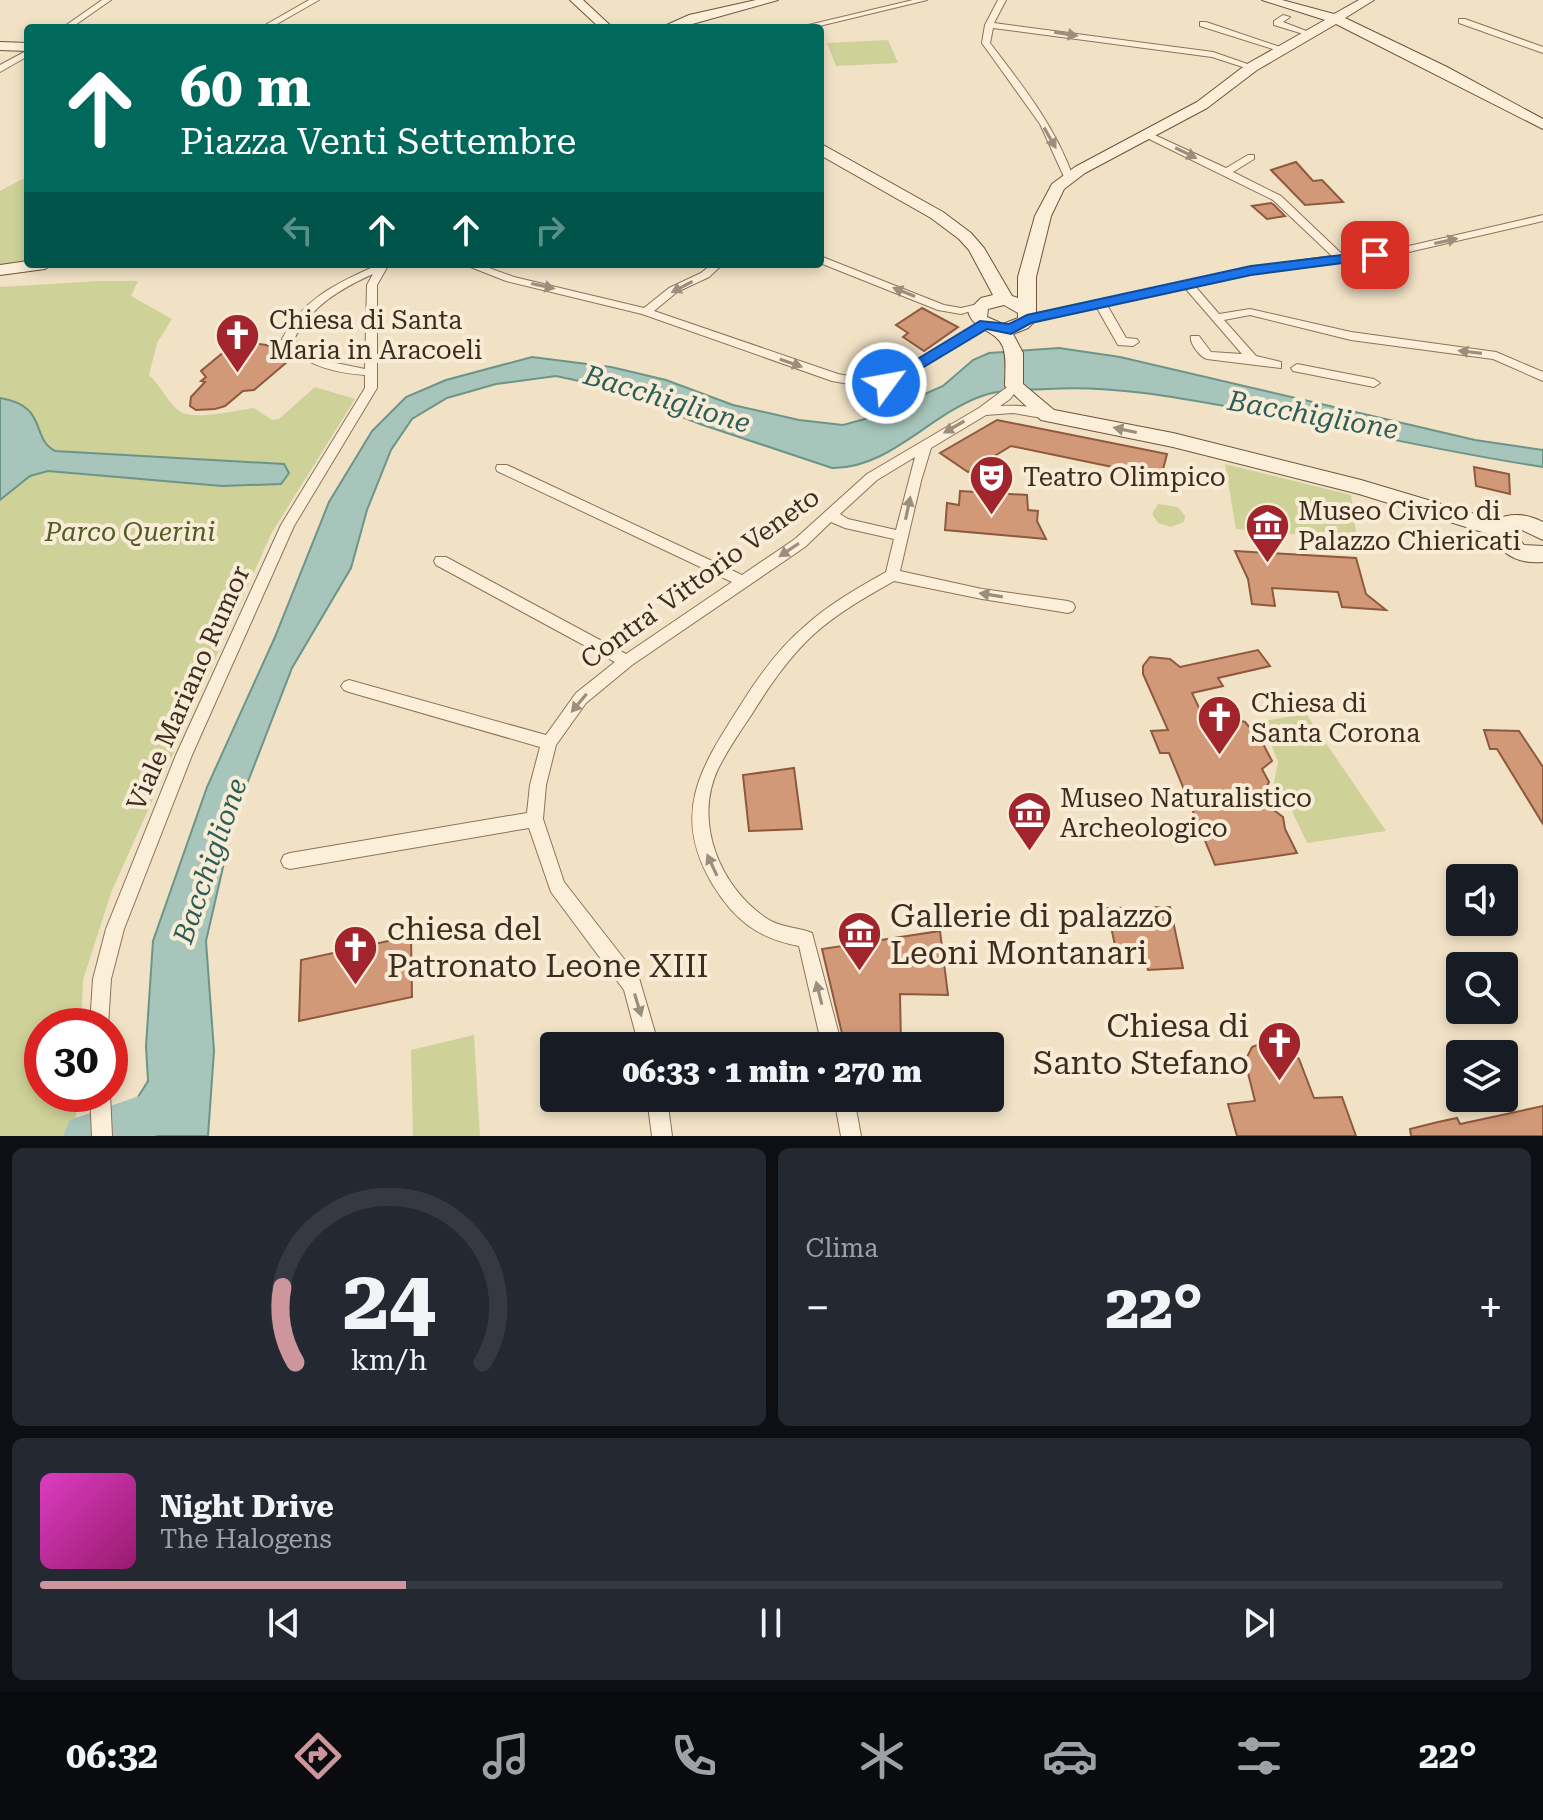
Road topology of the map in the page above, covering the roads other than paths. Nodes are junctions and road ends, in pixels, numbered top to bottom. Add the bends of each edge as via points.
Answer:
1 (103, 0) edge
2 (315, 0) edge
3 (576, 0) edge
4 (772, 0) edge
5 (923, 0) edge
6 (1002, 0) edge
7 (1268, 0) edge
8 (1368, 0) edge
9 (1286, 17) dead end
10 (1337, 19) junction
11 (1462, 21) dead end
12 (71, 24) edge
13 (271, 24) edge
14 (603, 24) edge
15 (682, 24) edge
16 (818, 24) edge
17 (1203, 24) dead end
18 (989, 25) junction
19 (1310, 34) junction
20 (0, 46) edge
21 (24, 49) edge
22 (1282, 49) junction
23 (1543, 50) edge
24 (24, 53) edge
25 (1252, 67) junction
26 (0, 69) edge
27 (1543, 125) edge
28 (1146, 134) junction
29 (824, 151) edge
30 (1251, 157) dead end
31 (1226, 172) junction
32 (1074, 174) junction
33 (1543, 218) edge
34 (1341, 259) junction
35 (824, 261) edge
36 (24, 267) edge
37 (377, 268) edge
38 (381, 268) edge
39 (489, 268) edge
40 (713, 268) edge
41 (0, 270) edge
42 (1188, 285) junction
43 (1101, 304) junction
44 (646, 312) junction
45 (1219, 317) junction
46 (1006, 320) junction
47 (1195, 339) dead end
48 (1133, 342) dead end
49 (1252, 359) junction
50 (1277, 365) dead end
51 (1297, 368) dead end
52 (1543, 377) edge
53 (367, 380) junction
54 (1374, 383) dead end
55 (1015, 397) junction
56 (926, 444) junction
57 (891, 464) junction
58 (502, 468) dead end
59 (914, 481) junction
60 (831, 516) junction
61 (1501, 530) junction
62 (1543, 531) edge
63 (902, 536) junction
64 (1543, 554) edge
65 (441, 561) dead end
66 (892, 575) junction
67 (742, 581) junction
68 (1068, 607) dead end
69 (627, 661) junction
70 (349, 686) dead end
71 (549, 743) junction
72 (535, 819) junction
73 (290, 861) dead end
74 (100, 1008) edge
75 (645, 1032) edge
76 (829, 1032) edge
77 (659, 1112) edge
78 (847, 1112) edge
79 (662, 1136) edge
80 (851, 1136) edge

1 - 12 street
2 - 13 street
3 - 14 street
4 - 15 street
5 - 16 street
6 - 18 street
7 - 10 street
8 - 10 street
9 - 19 street via 1277,23
10 - 19 street
10 - 27 street
11 - 23 street
17 - 22 street
18 -> 25 street via 1213,55
18 -> 32 street via 986,43
19 - 22 street
20 - 21 street
22 - 25 street
24 - 26 street
25 - 28 street via 1202,105
28 -> 31 street
28 - 32 street
29 - 46 street via 965,236 988,269
30 - 31 street
31 - 34 street via 1277,198
32 - 46 street via 1057,187 1046,207 1027,277
34 -> 33 street
34 - 42 street via 1251,270
46 -> 35 street via 942,308
36 - 41 street
37 - 53 street via 327,295 293,326 288,339 296,353
38 - 53 street via 372,285
39 -> 44 street via 510,279
40 -> 44 street
42 - 43 street
42 - 45 street
43 - 46 street
43 - 48 street via 1122,342
44 -> 46 street via 836,378 866,383 886,383
45 - 49 street
52 -> 45 street via 1496,356 1351,336 1250,312
46 - 55 street
47 - 49 street via 1207,355
49 - 50 street
51 - 54 street
53 - 74 street, Viale Mariano Rumor via 360,410 288,525 184,755 115,929
55 -> 56 street, Contra' Vittorio Veneto
61 -> 55 street via 1361,487 1048,415
56 - 57 street, Contra' Vittorio Veneto
56 - 59 street
57 - 59 street
57 - 60 street, Contra' Vittorio Veneto
58 - 67 street
63 -> 59 street
60 - 63 street
60 -> 67 street, Contra' Vittorio Veneto
61 - 62 street via 1516,521
61 - 64 street via 1514,549
63 - 66 street
65 - 69 street
68 -> 66 street
76 -> 66 street via 806,939 760,926 714,872 702,842 700,801 703,785 745,711 784,656 806,633
67 - 69 street, Contra' Vittorio Veneto
69 -> 71 street, Contra' Vittorio Veneto via 581,698
70 - 71 street
71 - 72 street, Contra' Vittorio Veneto
72 - 73 street
72 -> 75 street, Contra' Vittorio Veneto via 557,886 632,985
77 - 79 street
78 - 80 street

